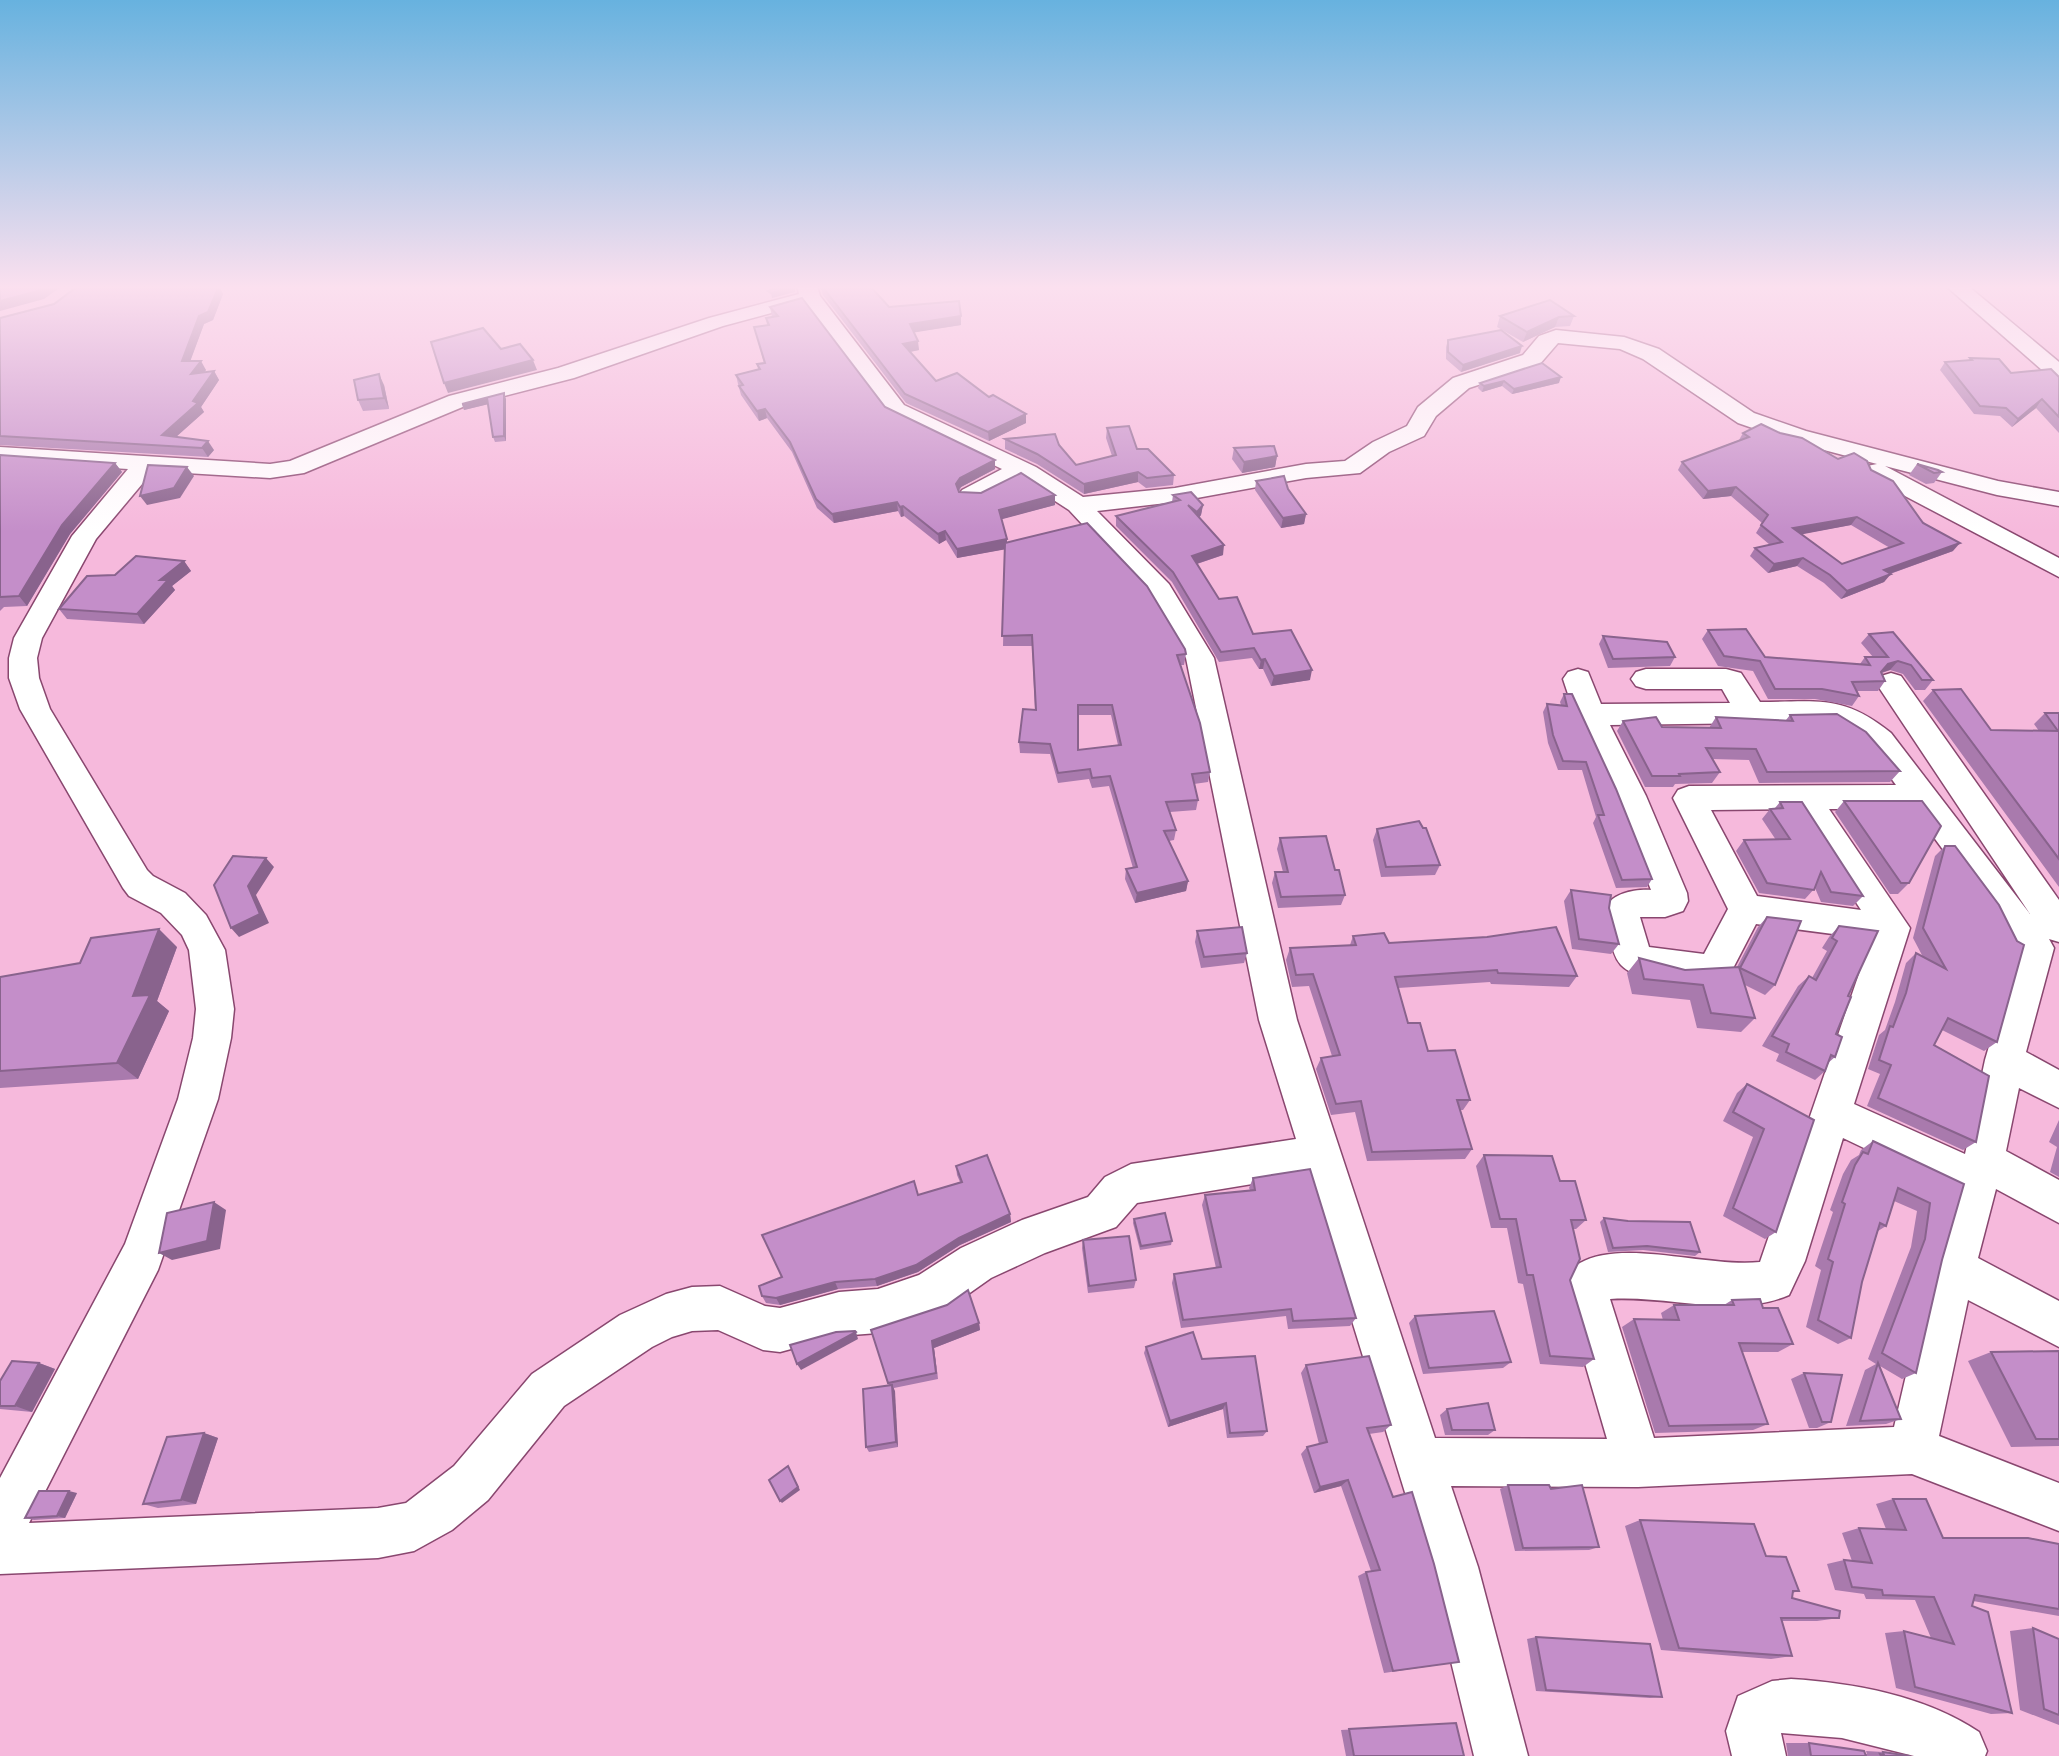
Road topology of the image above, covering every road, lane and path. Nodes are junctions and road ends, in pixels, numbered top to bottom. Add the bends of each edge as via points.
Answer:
1 (581, 368) edge
2 (865, 368) edge
3 (1507, 368) edge
4 (1672, 368) edge
5 (1835, 448) junction
6 (0, 454) edge
7 (145, 465) junction
8 (1021, 469) junction
9 (971, 495) edge
10 (2059, 499) edge
11 (1078, 505) junction
12 (2059, 569) edge
13 (1578, 679) dead end
14 (1646, 679) dead end
15 (1891, 683) dead end
16 (1751, 713) junction
17 (1590, 715) junction
18 (1630, 796) junction
19 (1803, 796) junction
20 (1921, 797) junction
21 (1689, 798) junction
22 (1746, 909) junction
23 (1892, 928) junction
24 (2059, 928) edge
25 (2004, 1060) junction
26 (2059, 1090) edge
27 (1832, 1113) junction
28 (1321, 1154) junction
29 (1981, 1170) junction
30 (2059, 1203) edge
31 (1953, 1268) junction
32 (2059, 1325) edge
33 (1912, 1450) junction
34 (1420, 1462) junction
35 (1638, 1463) junction
36 (2059, 1507) edge
37 (0, 1528) edge
38 (0, 1549) edge
39 (1964, 1754) edge
40 (1501, 1756) edge
41 (1759, 1756) edge

1 - 7 street via 457,401 295,468
2 - 8 street via 896,410
3 - 11 street via 1461,383 1426,412 1416,431 1351,468
4 - 5 street via 1746,418
5 - 10 street
5 - 12 street
6 - 7 street
7 - 37 street via 75,553 28,638 24,678 35,709 135,879 173,903 194,925 214,981 212,1038 198,1099 143,1255
8 - 9 street
8 - 11 street
11 - 28 street via 1159,590 1200,658 1278,1020
13 - 17 street
14 - 16 street via 1731,680
15 - 24 street
16 - 17 street
16 - 20 street via 1844,715 1880,741
17 - 18 street
18 - 21 street
18 - 22 street via 1671,901 1637,902 1622,913 1637,958 1658,965 1715,967
19 - 20 street
19 - 21 street
19 - 23 street
20 - 25 street via 2036,948
21 - 22 street
22 - 23 street
23 - 27 street
25 - 26 street
25 - 29 street
27 - 29 street
27 - 35 street via 1774,1280 1742,1285 1636,1275 1594,1279 1585,1288
28 - 34 street
28 - 38 street via 1131,1184 1114,1194 1101,1213 1037,1235 976,1263 931,1293 878,1311 839,1314 780,1330 720,1308 666,1316 548,1390 471,1483 414,1526 378,1533
29 - 30 street
29 - 31 street
31 - 32 street
31 - 33 street
33 - 35 street
33 - 36 street
34 - 35 street
34 - 40 street
39 - 41 street via 1948,1740 1869,1716 1773,1707 1757,1715 1753,1731

